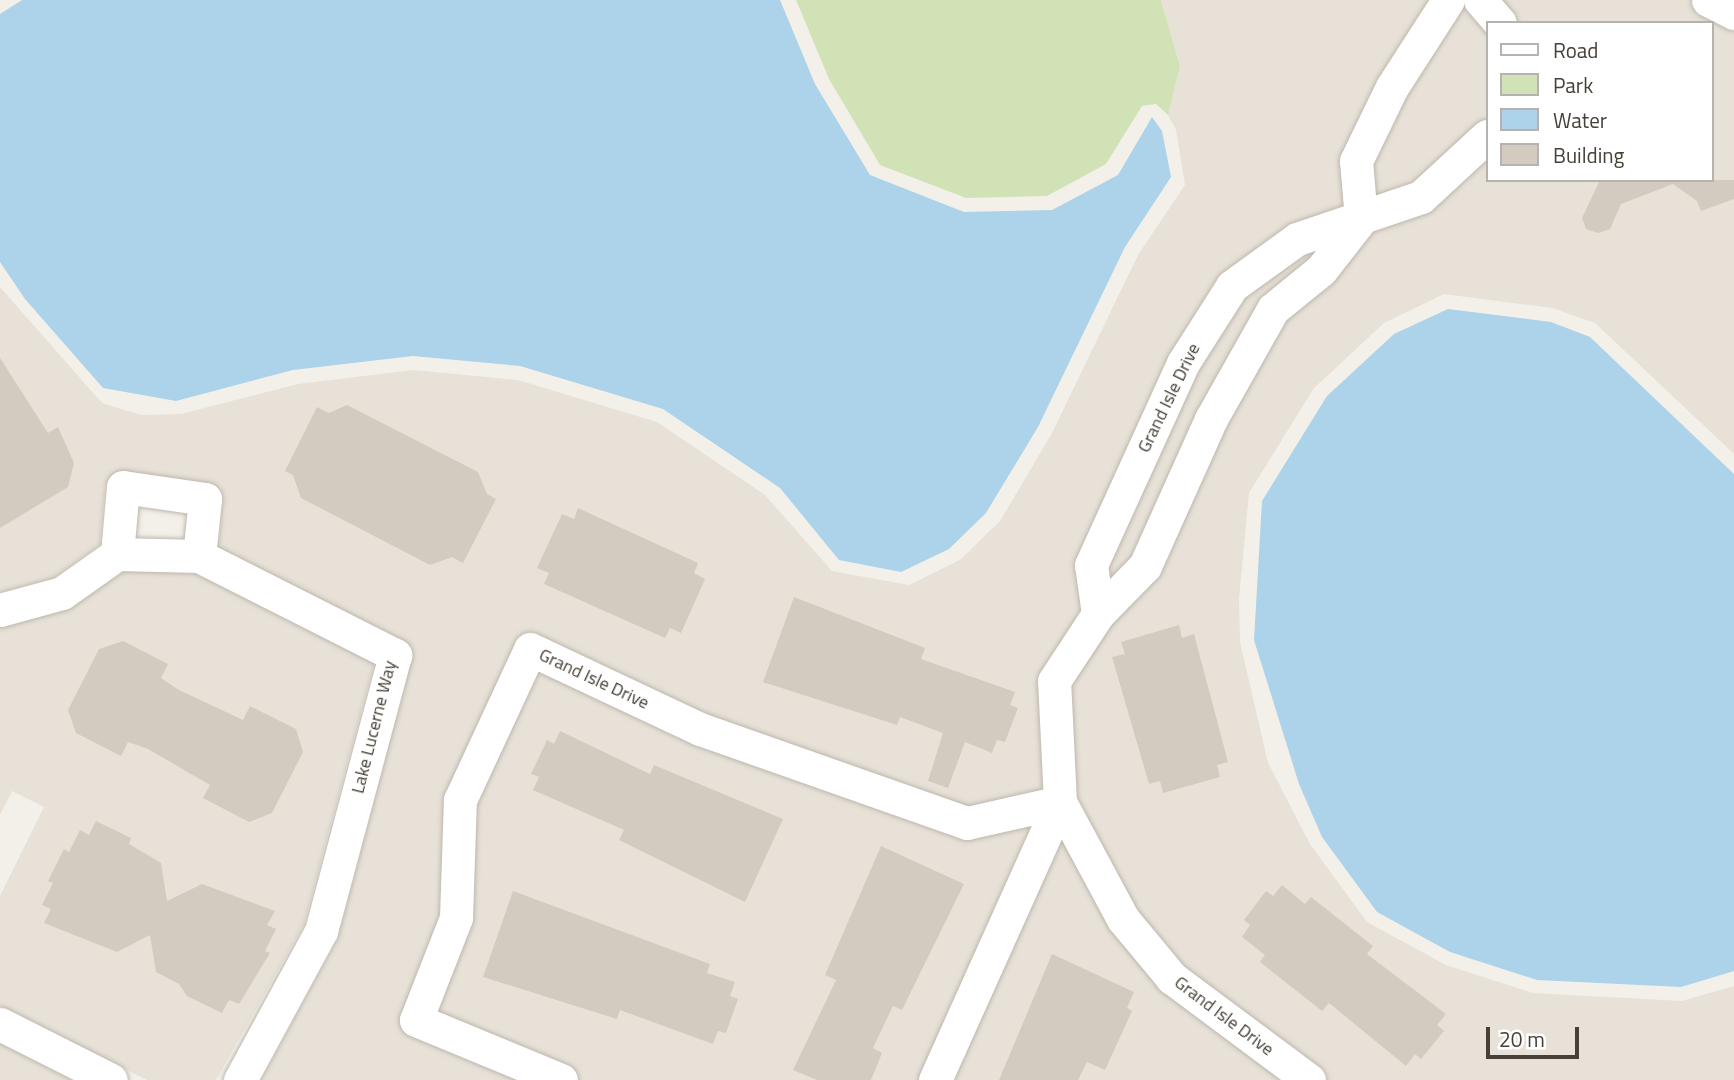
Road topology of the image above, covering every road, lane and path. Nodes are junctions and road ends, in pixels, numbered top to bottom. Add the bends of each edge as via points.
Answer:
1 (1448, 0) edge
2 (1480, 0) edge
3 (1707, 0) edge
4 (1734, 13) edge
5 (1499, 21) edge
6 (1734, 24) edge
7 (1713, 29) edge
8 (1486, 137) edge
9 (1361, 219) junction
10 (1162, 407) junction
11 (1207, 429) junction
12 (117, 554) junction
13 (199, 556) junction
14 (0, 610) edge
15 (1098, 614) junction
16 (1060, 802) junction
17 (0, 1024) edge
18 (111, 1080) edge
19 (240, 1080) edge
20 (561, 1080) edge
21 (935, 1080) edge
22 (1309, 1080) edge

1 - 9 street via 1392,88 1356,162
2 - 5 street via 1490,5
3 - 4 street
6 - 7 street
8 - 9 street, Grand Isle Drive via 1421,197
9 - 10 street, Grand Isle Drive via 1297,239 1231,286 1183,363
9 - 11 street, Grand Isle Drive via 1321,270 1272,309
10 - 11 street
10 - 15 street, Grand Isle Drive via 1091,565
11 - 15 street, Grand Isle Drive via 1145,566
12 - 13 street, Lake Lucerne Way
12 - 13 street via 123,487 205,499
12 - 14 street via 62,593
13 - 19 street, Lake Lucerne Way via 395,655 321,931
15 - 16 street, Grand Isle Drive via 1054,681
16 - 20 street, Grand Isle Drive via 967,823 700,729 530,649 460,800 456,918 416,1020
16 - 21 street, Grand Isle Drive
16 - 22 street, Grand Isle Drive via 1124,919 1172,978
17 - 18 street

